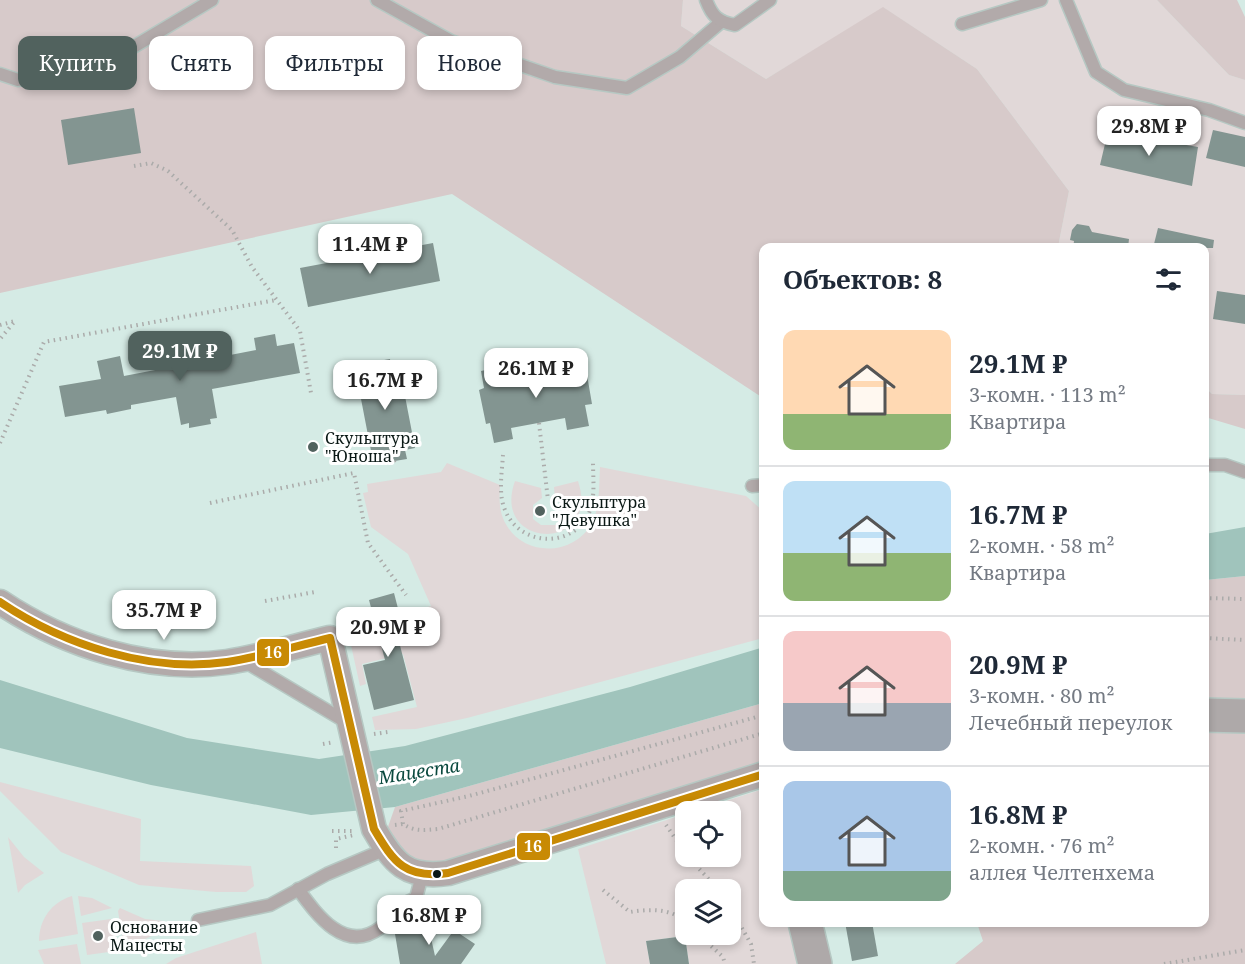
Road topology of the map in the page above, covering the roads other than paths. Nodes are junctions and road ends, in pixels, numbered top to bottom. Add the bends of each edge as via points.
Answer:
1 (212, 0) edge
2 (377, 0) edge
3 (706, 0) edge
4 (770, 0) edge
5 (1041, 0) edge
6 (1066, 0) edge
7 (721, 22) junction
8 (962, 24) dead end
9 (0, 74) edge
10 (1245, 123) edge
11 (1209, 465) edge
12 (1245, 472) edge
13 (0, 602) edge
14 (240, 658) junction
15 (1209, 715) edge
16 (1245, 716) edge
17 (359, 734) junction
18 (759, 776) edge
19 (386, 849) junction
20 (419, 874) junction
21 (298, 889) junction
22 (198, 920) dead end
23 (806, 927) edge
24 (814, 964) edge

1 - 9 lane via 113,59 18,80
2 - 7 lane via 451,41 555,77 627,88 680,57
3 - 7 lane via 711,13
4 - 7 lane via 735,25
5 - 8 lane
6 - 10 lane via 1096,72 1124,90 1209,110
11 - 12 lane via 1225,465
13 - 14 street via 58,634 124,656 180,664
14 - 17 lane
14 - 17 street via 330,638
15 - 16 main road
17 - 19 street via 363,828
18 - 20 street via 448,873
19 - 20 street via 401,866
19 - 21 lane
20 - 21 lane via 416,897 397,908 381,928 359,937 340,934 329,926
21 - 22 lane via 270,905
23 - 24 main road

